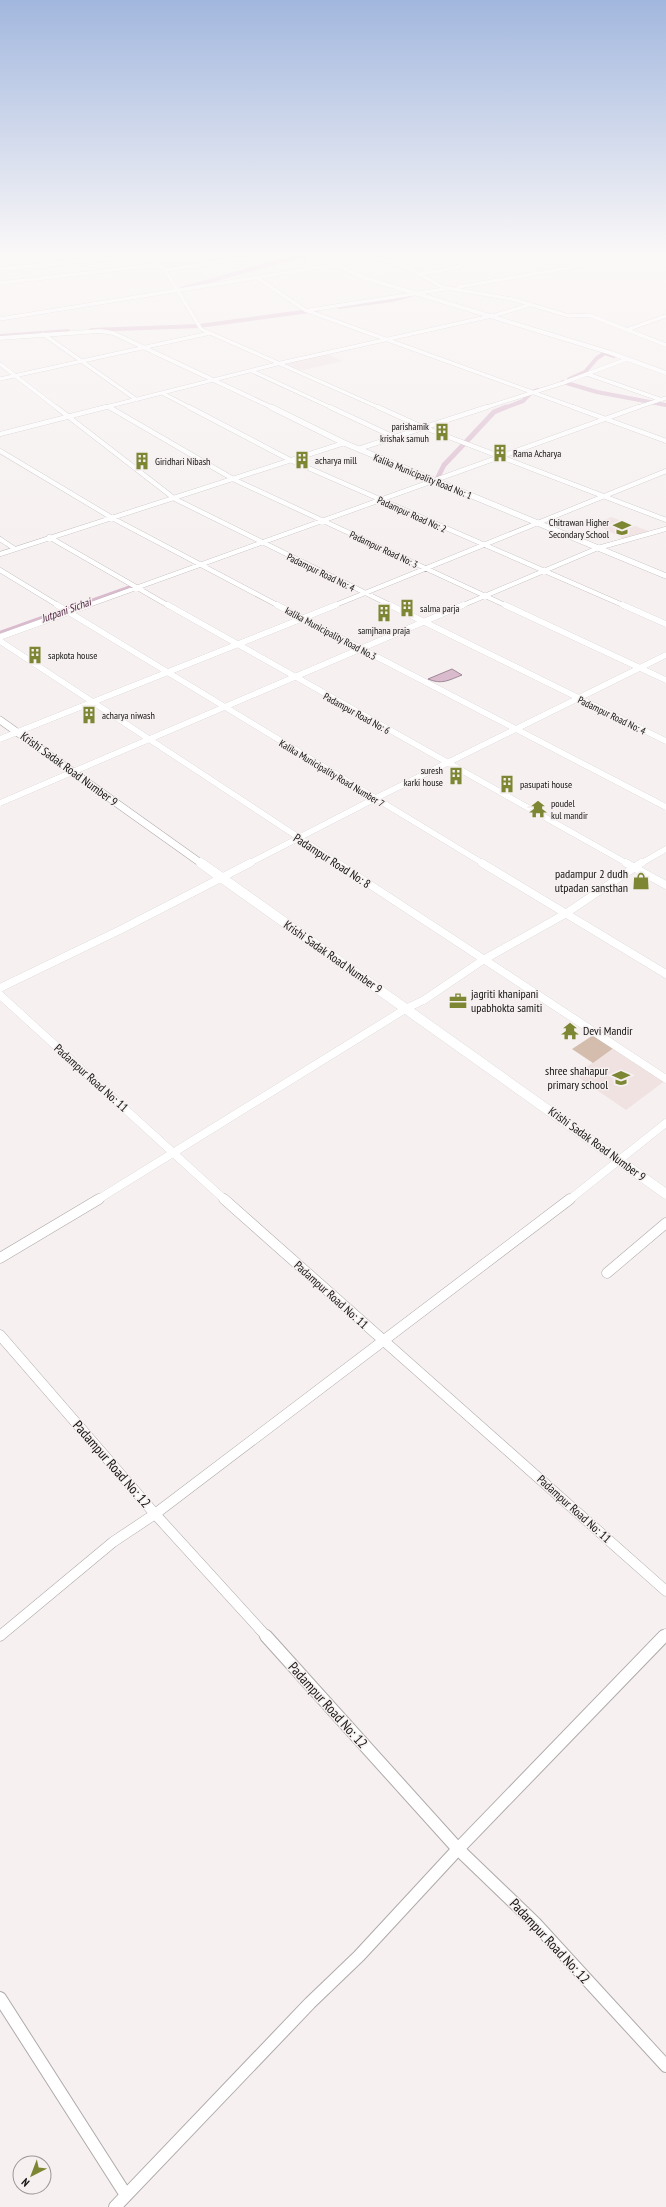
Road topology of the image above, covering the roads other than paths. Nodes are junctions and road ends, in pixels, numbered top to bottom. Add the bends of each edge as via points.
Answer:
1 (77, 359) edge
2 (94, 359) edge
3 (171, 359) edge
4 (272, 359) edge
5 (298, 359) edge
6 (440, 359) edge
7 (628, 359) joint
8 (81, 362) junction
9 (281, 363) junction
10 (0, 364) edge
11 (252, 371) junction
12 (666, 373) edge
13 (587, 374) junction
14 (16, 376) junction
15 (0, 379) edge
16 (217, 380) junction
17 (530, 392) junction
18 (164, 394) junction
19 (664, 399) edge
20 (137, 400) junction
21 (108, 407) junction
22 (69, 417) junction
23 (605, 419) junction
24 (423, 427) junction
25 (0, 434) edge
26 (394, 437) junction
27 (666, 441) edge
28 (344, 443) junction
29 (358, 449) junction
30 (0, 451) edge
31 (499, 457) junction
32 (290, 460) junction
33 (666, 472) edge
34 (234, 478) junction
35 (436, 481) junction
36 (173, 497) junction
37 (603, 497) junction
38 (380, 500) junction
39 (112, 517) junction
40 (666, 520) edge
41 (324, 521) junction
42 (540, 524) junction
43 (666, 529) edge
44 (49, 537) junction
45 (0, 539) edge
46 (262, 543) junction
47 (483, 545) junction
48 (598, 548) junction
49 (15, 549) junction
50 (0, 554) edge
51 (202, 564) junction
52 (426, 569) junction
53 (0, 570) edge
54 (543, 571) junction
55 (666, 576) edge
56 (138, 588) junction
57 (363, 593) junction
58 (485, 596) junction
59 (69, 612) junction
60 (302, 618) junction
61 (422, 622) junction
62 (666, 624) edge
63 (0, 637) edge
64 (0, 641) edge
65 (236, 645) junction
66 (360, 649) junction
67 (666, 655) edge
68 (641, 668) junction
69 (167, 673) junction
70 (293, 677) junction
71 (666, 680) edge
72 (580, 699) junction
73 (92, 703) junction
74 (222, 707) junction
75 (0, 720) edge
76 (517, 729) junction
77 (17, 733) junction
78 (0, 740) edge
79 (148, 740) junction
80 (666, 741) edge
81 (448, 764) junction
82 (72, 772) junction
83 (374, 799) junction
84 (0, 803) edge
85 (666, 807) edge
86 (298, 839) junction
87 (666, 849) edge
88 (634, 867) junction
89 (221, 878) junction
90 (666, 885) edge
91 (565, 914) junction
92 (483, 960) junction
93 (666, 974) edge
94 (0, 988) edge
95 (0, 995) edge
96 (407, 1008) junction
97 (666, 1078) edge
98 (666, 1123) edge
99 (172, 1153) junction
100 (620, 1160) junction
101 (666, 1194) edge
102 (666, 1223) edge
103 (0, 1258) edge
104 (607, 1273) dead end
105 (0, 1335) edge
106 (382, 1340) junction
107 (155, 1514) junction
108 (666, 1591) edge
109 (666, 1634) edge
110 (0, 1636) edge
111 (458, 1849) junction
112 (0, 1998) edge
113 (666, 2066) edge
114 (126, 2196) junction
115 (114, 2207) edge

1 - 8 street
2 - 8 street
3 - 16 street, Kalika Municipality Road No: 1
4 - 9 street
5 - 9 street
6 - 17 street
7 - 12 street
7 - 13 street
8 - 14 street
8 - 20 street
9 - 11 street
9 - 24 street
10 - 14 street, Padampur Road No: 4
11 - 16 street
11 - 26 street
13 - 17 street
13 - 19 street
14 - 15 street
14 - 22 street, Padampur Road No: 4
16 - 18 street
16 - 28 street, Kalika Municipality Road No: 1
17 - 23 street
17 - 24 street
18 - 20 street
18 - 32 street, Padampur Road No: 2
19 - 23 street
20 - 21 street
21 - 22 street
21 - 34 street, Padampur Road No: 3
22 - 25 street
22 - 36 street, Padampur Road No: 4
23 - 27 street
23 - 31 street
24 - 26 street
24 - 31 street
26 - 29 street
28 - 29 street, Kalika Municipality Road No: 1
28 - 32 street
29 - 35 street, Kalika Municipality Road No: 1
30 - 39 street, kalika Municipality Road No.3
31 - 35 street
31 - 37 street
32 - 34 street
32 - 38 street, Padampur Road No: 2
33 - 37 street
34 - 36 street
34 - 41 street, Padampur Road No: 3
35 - 38 street
35 - 42 street, Kalika Municipality Road No: 1
36 - 39 street
36 - 46 street, Padampur Road No: 4
37 - 40 street
37 - 42 street
38 - 41 street
38 - 47 street, Padampur Road No: 2
39 - 44 street
39 - 51 street, kalika Municipality Road No.3
41 - 46 street
41 - 52 street, Padampur Road No: 3
42 - 47 street
42 - 48 street, Kalika Municipality Road No: 1
43 - 48 street
44 - 49 street
44 - 56 street, Padampur Road No: 6
45 - 49 street
46 - 51 street
46 - 57 street, Padampur Road No: 4
47 - 52 street
47 - 54 street, Padampur Road No: 2
48 - 54 street
48 - 55 street, Kalika Municipality Road No: 1
49 - 50 street
51 - 56 street
51 - 60 street, kalika Municipality Road No.3
52 - 57 street
52 - 58 street, Padampur Road No: 3
53 - 59 street, Kalika Municipality Road Number 7
54 - 58 street
54 - 62 street, Padampur Road No: 2
56 - 59 street
56 - 65 street, Padampur Road No: 6
57 - 60 street
57 - 61 street, Padampur Road No: 4
58 - 61 street
58 - 68 street, Padampur Road No: 3
59 - 63 street
59 - 69 street, Kalika Municipality Road Number 7
60 - 65 street
60 - 66 street, kalika Municipality Road No.3
61 - 66 street
61 - 72 street, Padampur Road No: 4
64 - 73 street, Padampur Road No: 8
65 - 69 street
65 - 70 street, Padampur Road No: 6
66 - 70 street
66 - 76 street, kalika Municipality Road No.3
67 - 68 street
68 - 71 street, Padampur Road No: 3
68 - 72 street
69 - 73 street
69 - 74 street, Kalika Municipality Road Number 7
70 - 74 street
70 - 81 street, Padampur Road No: 6
72 - 76 street
72 - 80 street, Padampur Road No: 4
73 - 77 street
73 - 79 street, Padampur Road No: 8
74 - 79 street
74 - 83 street, Kalika Municipality Road Number 7
75 - 77 street, Krishi Sadak Road Number 9
76 - 81 street
76 - 85 street, kalika Municipality Road No.3
77 - 78 street
77 - 82 street, Krishi Sadak Road Number 9
79 - 82 street
79 - 86 street, Padampur Road No: 8
81 - 83 street
81 - 88 street, Padampur Road No: 6
82 - 84 street
82 - 89 street, Krishi Sadak Road Number 9
83 - 86 street
83 - 91 street, Kalika Municipality Road Number 7
86 - 89 street
86 - 92 street, Padampur Road No: 8
87 - 88 street
88 - 90 street, Padampur Road No: 6
88 - 91 street
89 - 94 street
89 - 96 street, Krishi Sadak Road Number 9
91 - 92 street
91 - 93 street, Kalika Municipality Road Number 7
92 - 96 street via 424,1000
92 - 97 street, Padampur Road No: 8
95 - 99 street, Padampur Road No: 11
96 - 99 street
96 - 100 street, Krishi Sadak Road Number 9
98 - 100 street
99 - 103 street
99 - 106 street, Padampur Road No: 11
100 - 101 street, Krishi Sadak Road Number 9
100 - 106 street
102 - 104 street
105 - 107 street, Padampur Road No: 12
106 - 107 street
106 - 108 street, Padampur Road No: 11
107 - 110 street via 113,1542
107 - 111 street, Padampur Road No: 12
109 - 111 street
111 - 113 street, Padampur Road No: 12 via 535,1923
111 - 114 street via 359,1956 310,2003
112 - 114 street
114 - 115 street

